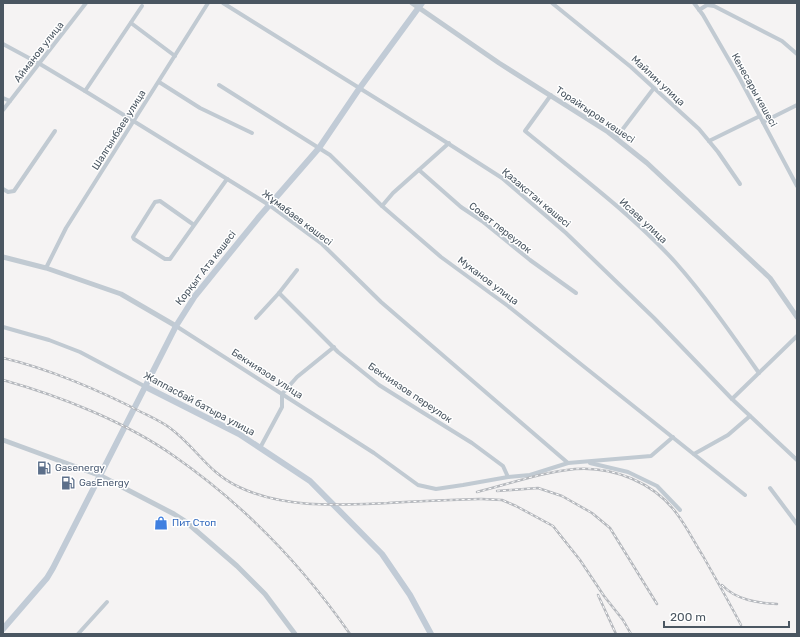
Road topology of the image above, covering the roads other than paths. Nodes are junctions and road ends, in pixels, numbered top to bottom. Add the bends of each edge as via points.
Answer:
1 (86, 3) edge
2 (208, 3) edge
3 (223, 3) edge
4 (412, 3) edge
5 (552, 3) edge
6 (694, 3) edge
7 (421, 5) edge
8 (142, 6) dead end
9 (699, 10) junction
10 (131, 23) junction
11 (3, 44) edge
12 (797, 54) edge
13 (175, 56) junction
14 (40, 64) junction
15 (159, 82) junction
16 (219, 85) dead end
17 (654, 88) junction
18 (360, 89) junction
19 (86, 91) junction
20 (551, 95) junction
21 (3, 98) edge
22 (10, 101) junction
23 (797, 106) edge
24 (3, 110) edge
25 (760, 116) junction
26 (134, 121) junction
27 (763, 122) junction
28 (55, 131) dead end
29 (252, 133) dead end
30 (616, 138) junction
31 (709, 141) junction
32 (449, 144) junction
33 (319, 148) junction
34 (419, 170) junction
35 (226, 179) junction
36 (740, 184) dead end
37 (797, 186) edge
38 (3, 189) edge
39 (269, 205) junction
40 (382, 206) junction
41 (194, 225) junction
42 (3, 258) edge
43 (46, 268) junction
44 (297, 270) dead end
45 (279, 293) junction
46 (576, 293) dead end
47 (797, 317) edge
48 (256, 318) dead end
49 (176, 326) junction
50 (3, 327) edge
51 (797, 336) edge
52 (334, 348) junction
53 (759, 372) junction
54 (146, 387) junction
55 (282, 394) junction
56 (732, 399) junction
57 (750, 416) junction
58 (673, 438) junction
59 (3, 440) edge
60 (260, 448) junction
61 (694, 454) junction
62 (797, 460) edge
63 (585, 462) junction
64 (568, 463) junction
65 (101, 476) junction
66 (508, 477) junction
67 (770, 488) dead end
68 (745, 495) dead end
69 (680, 510) dead end
70 (797, 524) edge
71 (107, 602) dead end
72 (3, 629) edge
73 (78, 634) edge
74 (294, 634) edge
75 (431, 634) edge

1 - 14 street, Айманов улица
2 - 13 street, Шалгынбаев улица
3 - 18 street, Қазақстан көшесі
4 - 7 street, Торайғыров көшесі
5 - 17 street, Майлин улица
6 - 9 street, Кенесары көшесі
7 - 18 main road, Қорқыт Ата көшесі
7 - 20 street, Торайғыров көшесі via 499,64
8 - 10 street
9 - 12 street via 707,5 714,6 782,41
9 - 25 street, Кенесары көшесі
10 - 13 street
10 - 19 street
11 - 14 street, Жұмабаев көшесі
13 - 15 street, Шалгынбаев улица
14 - 19 street, Жұмабаев көшесі
14 - 22 street, Айманов улица
15 - 26 street, Шалгынбаев улица
15 - 29 street via 200,108
16 - 33 street, Муканов улица
17 - 30 street
17 - 31 street, Майлин улица
18 - 32 street, Қазақстан көшесі
18 - 33 main road, Қорқыт Ата көшесі
19 - 26 street, Жұмабаев көшесі
20 - 30 street, Торайғыров көшесі
20 - 53 street, Исаев улица via 525,131 636,223 676,264
21 - 22 street
22 - 24 street, Айманов улица
23 - 27 street
25 - 27 street, Кенесары көшесі
25 - 31 street
26 - 35 street, Жұмабаев көшесі
26 - 43 street, Шалгынбаев улица via 66,228
27 - 37 street, Кенесары көшесі
28 - 38 street via 14,191 8,192
30 - 47 street, Торайғыров көшесі via 647,163 770,278
31 - 36 street, Майлин улица
32 - 34 street
32 - 56 street, Қазақстан көшесі via 502,178 566,233 654,318
33 - 39 main road, Қорқыт Ата көшесі
33 - 40 street, Муканов улица via 330,155
34 - 40 street
34 - 46 street, Совет переулок via 461,207
35 - 39 street, Жұмабаев көшесі
35 - 41 street
39 - 49 main road, Қорқыт Ата көшесі via 195,296
39 - 64 street, Жұмабаев көшесі via 322,244 381,302
40 - 58 street, Муканов улица via 441,257 508,306
41 - 41 street via 168,260 133,237 157,201
42 - 43 street, Бекниязов улица
43 - 49 street, Бекниязов улица via 121,294
44 - 45 street
45 - 48 street
45 - 52 street, Бекниязов переулок
49 - 54 main road, Қорқыт Ата көшесі
49 - 55 street, Бекниязов улица
50 - 54 street, Жаппасбай батыра улица via 50,340 80,352
51 - 53 street
52 - 55 street via 297,377
52 - 66 street, Бекниязов переулок via 379,385 472,443 503,466
53 - 56 street
54 - 60 main road, Жаппасбай батыра улица via 239,434
54 - 65 main road, Қорқыт Ата көшесі
55 - 60 street via 282,407
55 - 66 street, Бекниязов улица via 418,485 436,489
56 - 57 street, Қазақстан көшесі
57 - 61 street via 728,435
57 - 62 street, Қазақстан көшесі
58 - 61 street, Муканов улица
58 - 63 street via 651,456
59 - 65 street
60 - 75 main road, Жаппасбай батыра улица via 310,481 382,554 410,595
61 - 68 street, Муканов улица
63 - 64 street, Бекниязов улица
63 - 69 street via 628,472 650,482
64 - 66 street, Бекниязов улица via 530,475
65 - 72 main road, Қорқыт Ата көшесі via 47,578
65 - 74 street via 185,521 265,594
67 - 70 street
71 - 73 street

